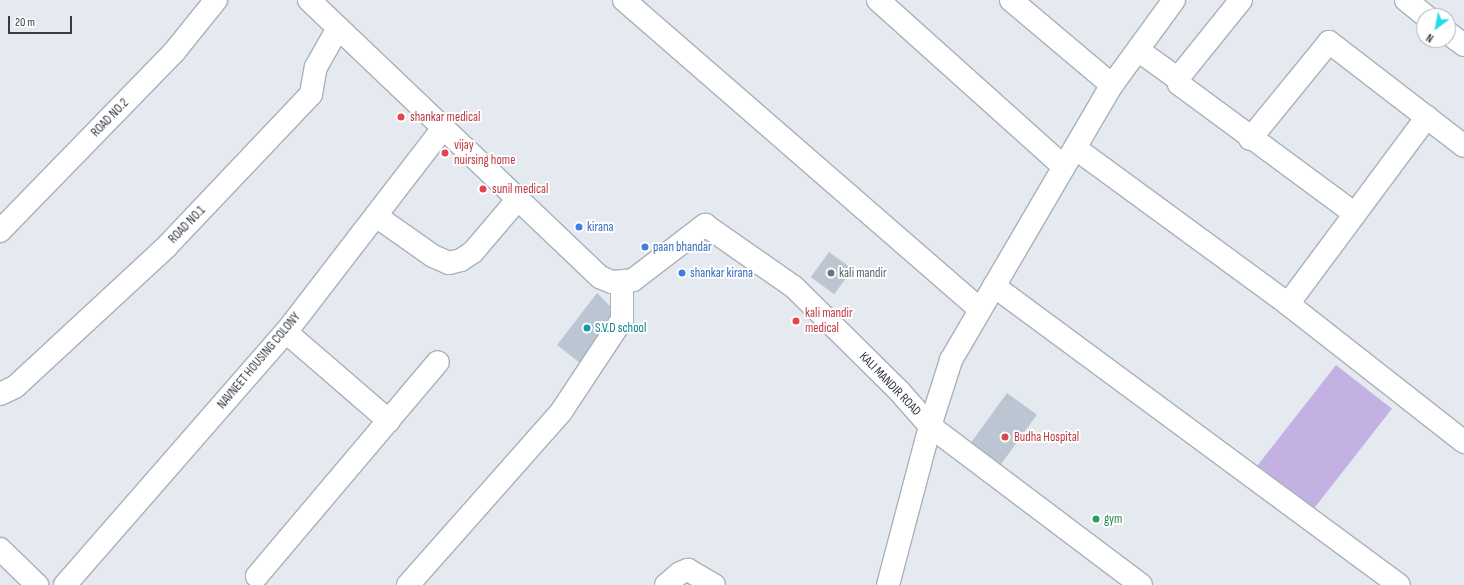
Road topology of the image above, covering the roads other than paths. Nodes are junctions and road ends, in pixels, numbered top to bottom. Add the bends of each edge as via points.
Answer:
1 (216, 0) edge
2 (308, 0) edge
3 (624, 0) edge
4 (878, 0) edge
5 (1011, 0) edge
6 (1174, 0) edge
7 (1241, 0) edge
8 (1406, 0) edge
9 (1416, 8) edge
10 (338, 28) junction
11 (1456, 40) edge
12 (1464, 46) edge
13 (1138, 50) junction
14 (1178, 79) junction
15 (1112, 85) junction
16 (1427, 117) junction
17 (443, 128) junction
18 (1250, 139) junction
19 (1464, 146) edge
20 (1075, 148) junction
21 (1064, 167) junction
22 (518, 199) junction
23 (1354, 213) junction
24 (376, 216) junction
25 (0, 231) edge
26 (622, 282) junction
27 (994, 286) junction
28 (1288, 304) junction
29 (980, 310) junction
30 (286, 332) junction
31 (438, 362) dead end
32 (0, 394) edge
33 (389, 421) junction
34 (930, 426) junction
35 (1462, 436) edge
36 (0, 549) edge
37 (257, 576) dead end
38 (37, 585) edge
39 (65, 585) edge
40 (408, 585) edge
41 (666, 585) edge
42 (714, 585) edge
43 (888, 585) edge
44 (1141, 585) edge
45 (1399, 585) edge

1 - 25 street, ROAD NO.2 via 174,52
2 - 10 street
3 - 29 street
4 - 21 street
5 - 15 street
6 - 13 street
7 - 14 street
8 - 9 street
10 - 17 street
10 - 32 street, ROAD NO.1 via 316,67 311,94 167,246 14,387
11 - 12 street
13 - 14 street
13 - 15 street
14 - 18 street via 1183,89
15 - 20 street
16 - 18 street via 1329,42
16 - 19 street
16 - 23 street
17 - 22 street
17 - 24 street, NAVNEET HOUSING COLONY
18 - 23 street
20 - 21 street
20 - 28 street
21 - 27 street
22 - 24 street via 473,252 461,260 449,263 433,256
22 - 26 street via 600,277 612,282
23 - 28 street
24 - 30 street, NAVNEET HOUSING COLONY
26 - 34 street, KALI MANDIR ROAD via 633,280 705,225 794,287 900,392
26 - 40 street via 622,320 561,412
27 - 29 street
27 - 45 street
28 - 35 street
29 - 34 street via 951,360
30 - 33 street
30 - 39 street, NAVNEET HOUSING COLONY
31 - 33 street
33 - 37 street
34 - 43 street
34 - 44 street, KALI MANDIR ROAD
36 - 38 street
41 - 42 street via 680,573 688,570

